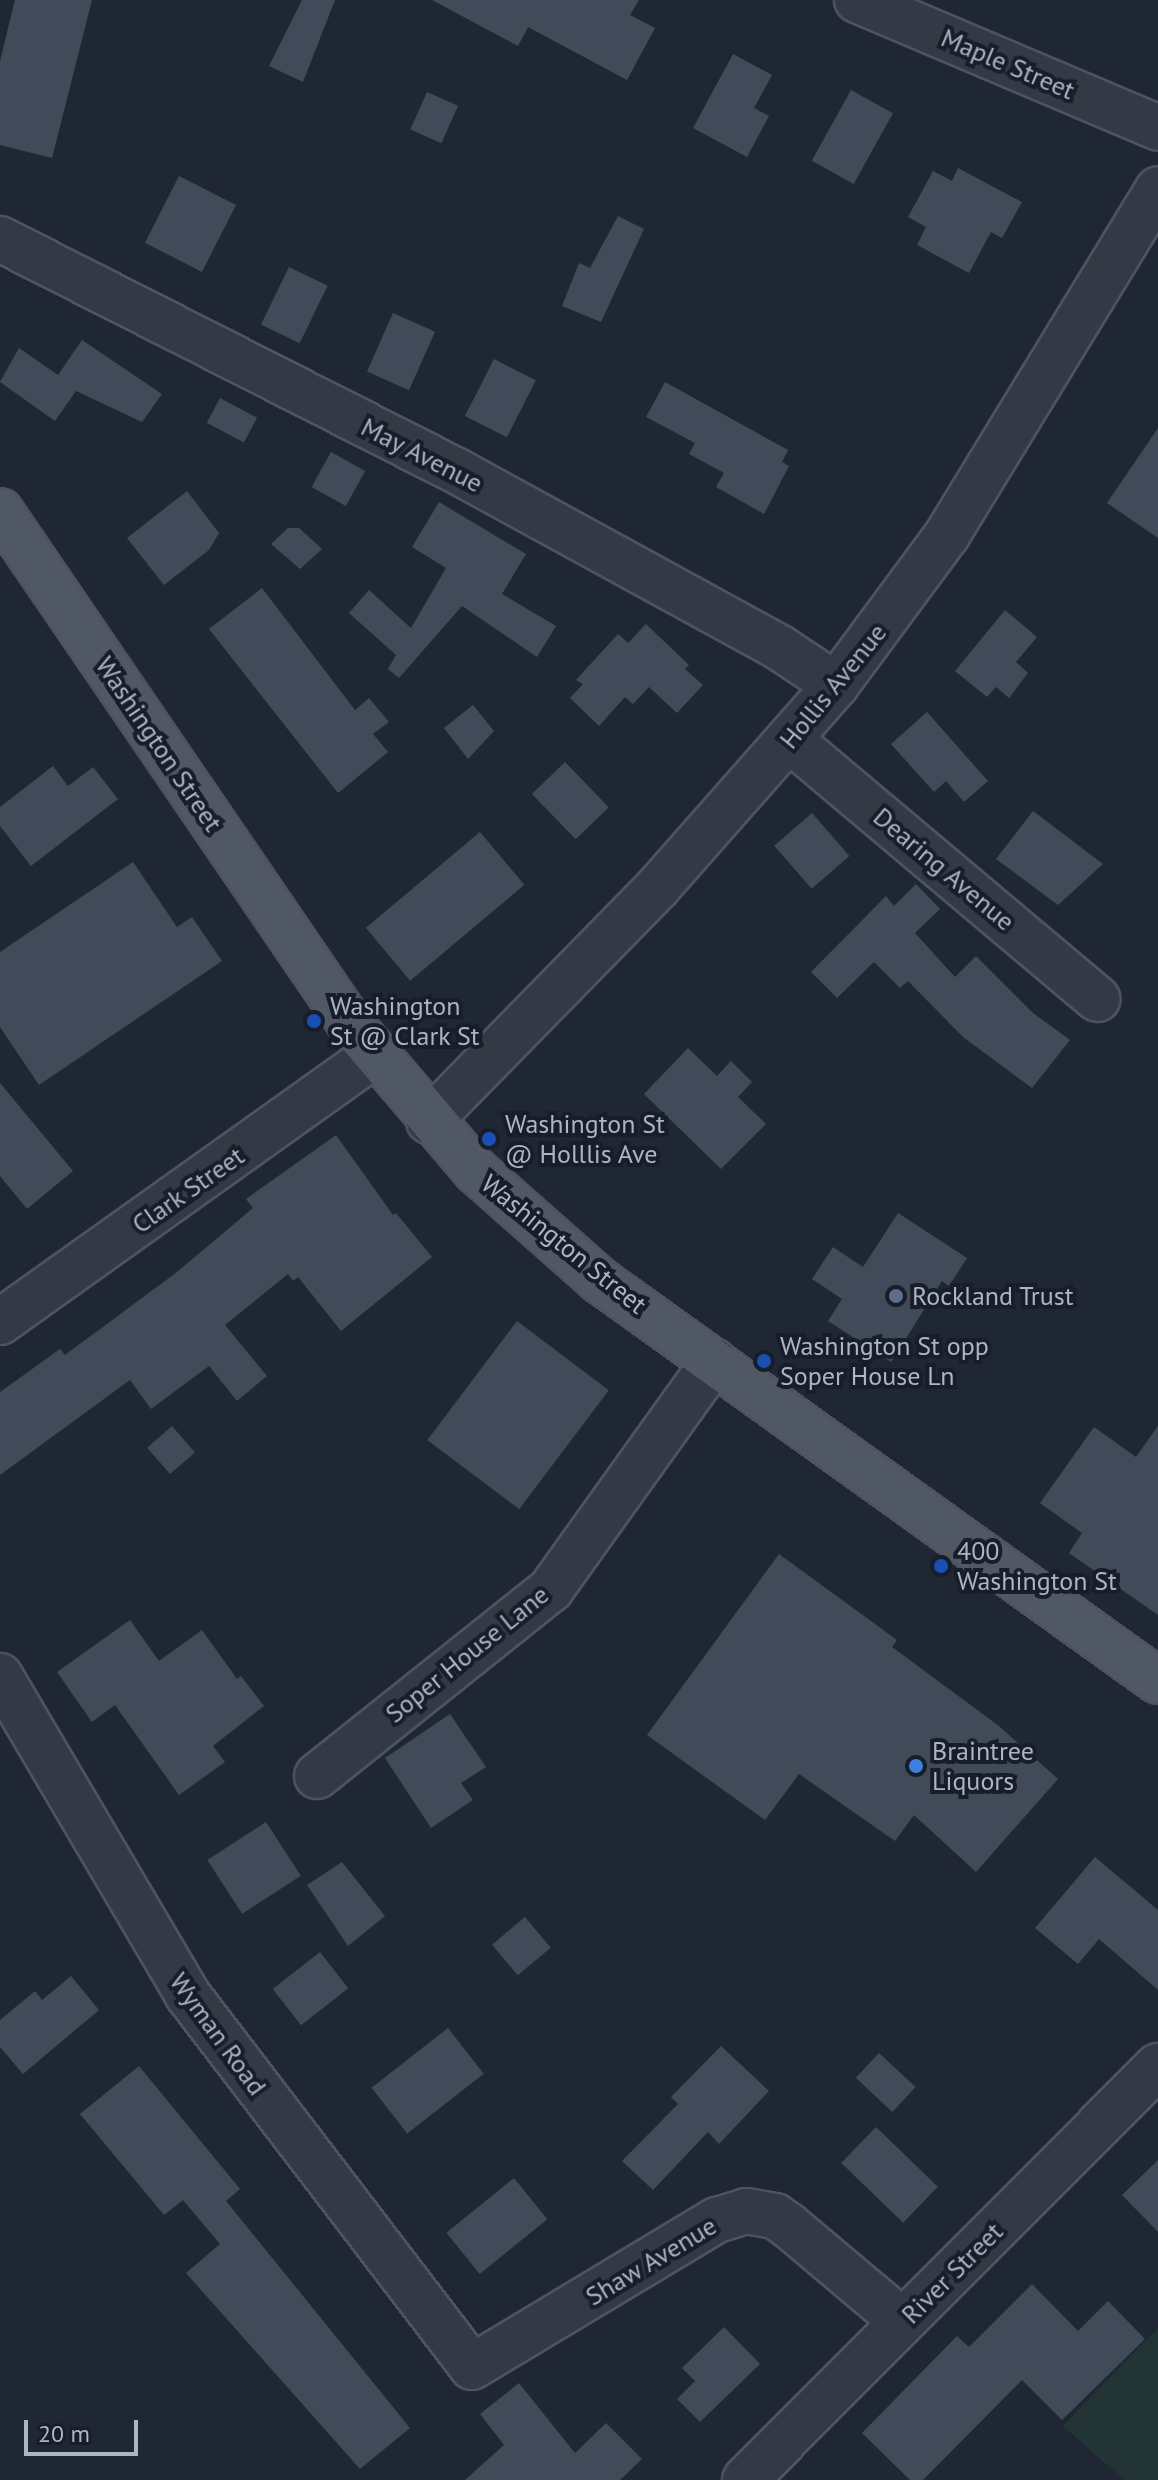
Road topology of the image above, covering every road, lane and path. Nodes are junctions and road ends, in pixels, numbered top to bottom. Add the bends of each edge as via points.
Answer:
1 (857, 0) edge
2 (1158, 128) edge
3 (1158, 189) edge
4 (0, 239) edge
5 (0, 511) edge
6 (836, 685) junction
7 (790, 740) junction
8 (1098, 999) dead end
9 (374, 1055) junction
10 (429, 1121) junction
11 (0, 1322) edge
12 (714, 1361) junction
13 (0, 1676) edge
14 (1158, 1681) edge
15 (317, 1776) dead end
16 (1158, 2066) edge
17 (903, 2322) junction
18 (472, 2367) joint
19 (745, 2480) edge

1 - 2 street, Maple Street
3 - 6 street, Hollis Avenue via 947,535
4 - 6 street, May Avenue via 457,471 780,648
5 - 9 main road, Washington Street
6 - 7 street, Hollis Avenue
7 - 8 street, Dearing Avenue
7 - 10 street, Hollis Avenue via 658,887
9 - 10 main road, Washington Street
9 - 11 street, Clark Street
10 - 12 main road, Washington Street via 565,1252
12 - 14 main road, Washington Street
12 - 15 street, Soper House Lane via 551,1589
13 - 18 street, Wyman Road via 187,1994
16 - 17 street, River Street
17 - 18 street, Shaw Avenue via 788,2225 775,2216 746,2211 717,2220
17 - 19 street, River Street

